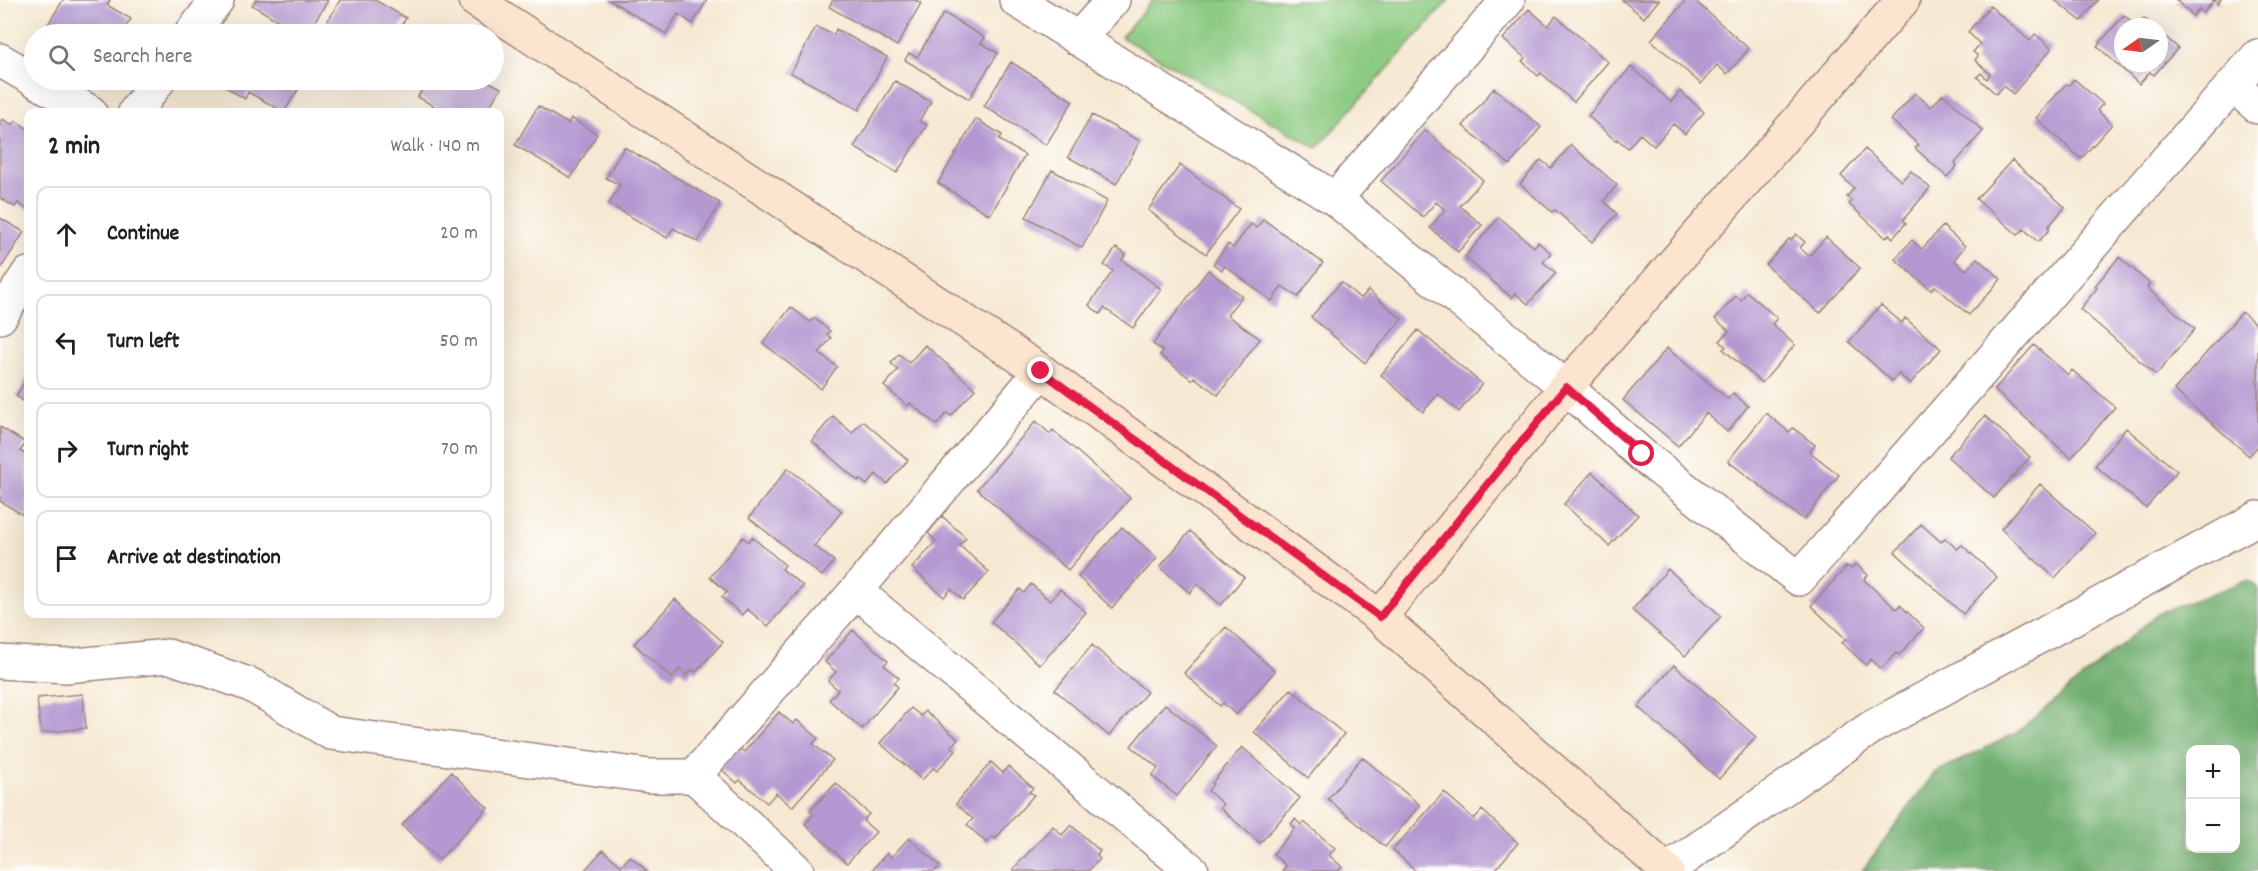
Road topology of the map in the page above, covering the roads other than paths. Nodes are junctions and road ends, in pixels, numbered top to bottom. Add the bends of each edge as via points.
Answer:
1 (217, 0) edge
2 (475, 0) edge
3 (1016, 0) edge
4 (1113, 0) edge
5 (1508, 0) edge
6 (1903, 0) edge
7 (199, 24) edge
8 (1078, 39) junction
9 (2258, 56) edge
10 (0, 60) edge
11 (24, 74) edge
12 (2233, 85) junction
13 (52, 90) edge
14 (152, 90) edge
15 (2258, 107) edge
16 (83, 108) edge
17 (138, 108) edge
18 (1335, 199) junction
19 (24, 280) edge
20 (0, 317) edge
21 (1041, 371) junction
22 (1566, 387) junction
23 (2258, 518) edge
24 (856, 591) junction
25 (1380, 617) junction
26 (0, 662) edge
27 (694, 776) junction
28 (797, 871) edge
29 (1192, 871) edge
30 (1667, 871) edge

1 - 7 street
2 - 21 street
3 - 8 street
4 - 8 street
5 - 18 street
6 - 22 street
8 - 18 street
9 - 12 street
10 - 11 street
12 - 15 street
12 - 22 street via 1799,579 1642,454
13 - 16 street
14 - 17 street
18 - 22 street
19 - 20 street
21 - 24 street
21 - 25 street
22 - 25 street
23 - 30 street via 1872,727
24 - 27 street
24 - 29 street
25 - 30 street
26 - 27 street via 66,666 168,656 250,685 331,733 649,776
27 - 28 street

